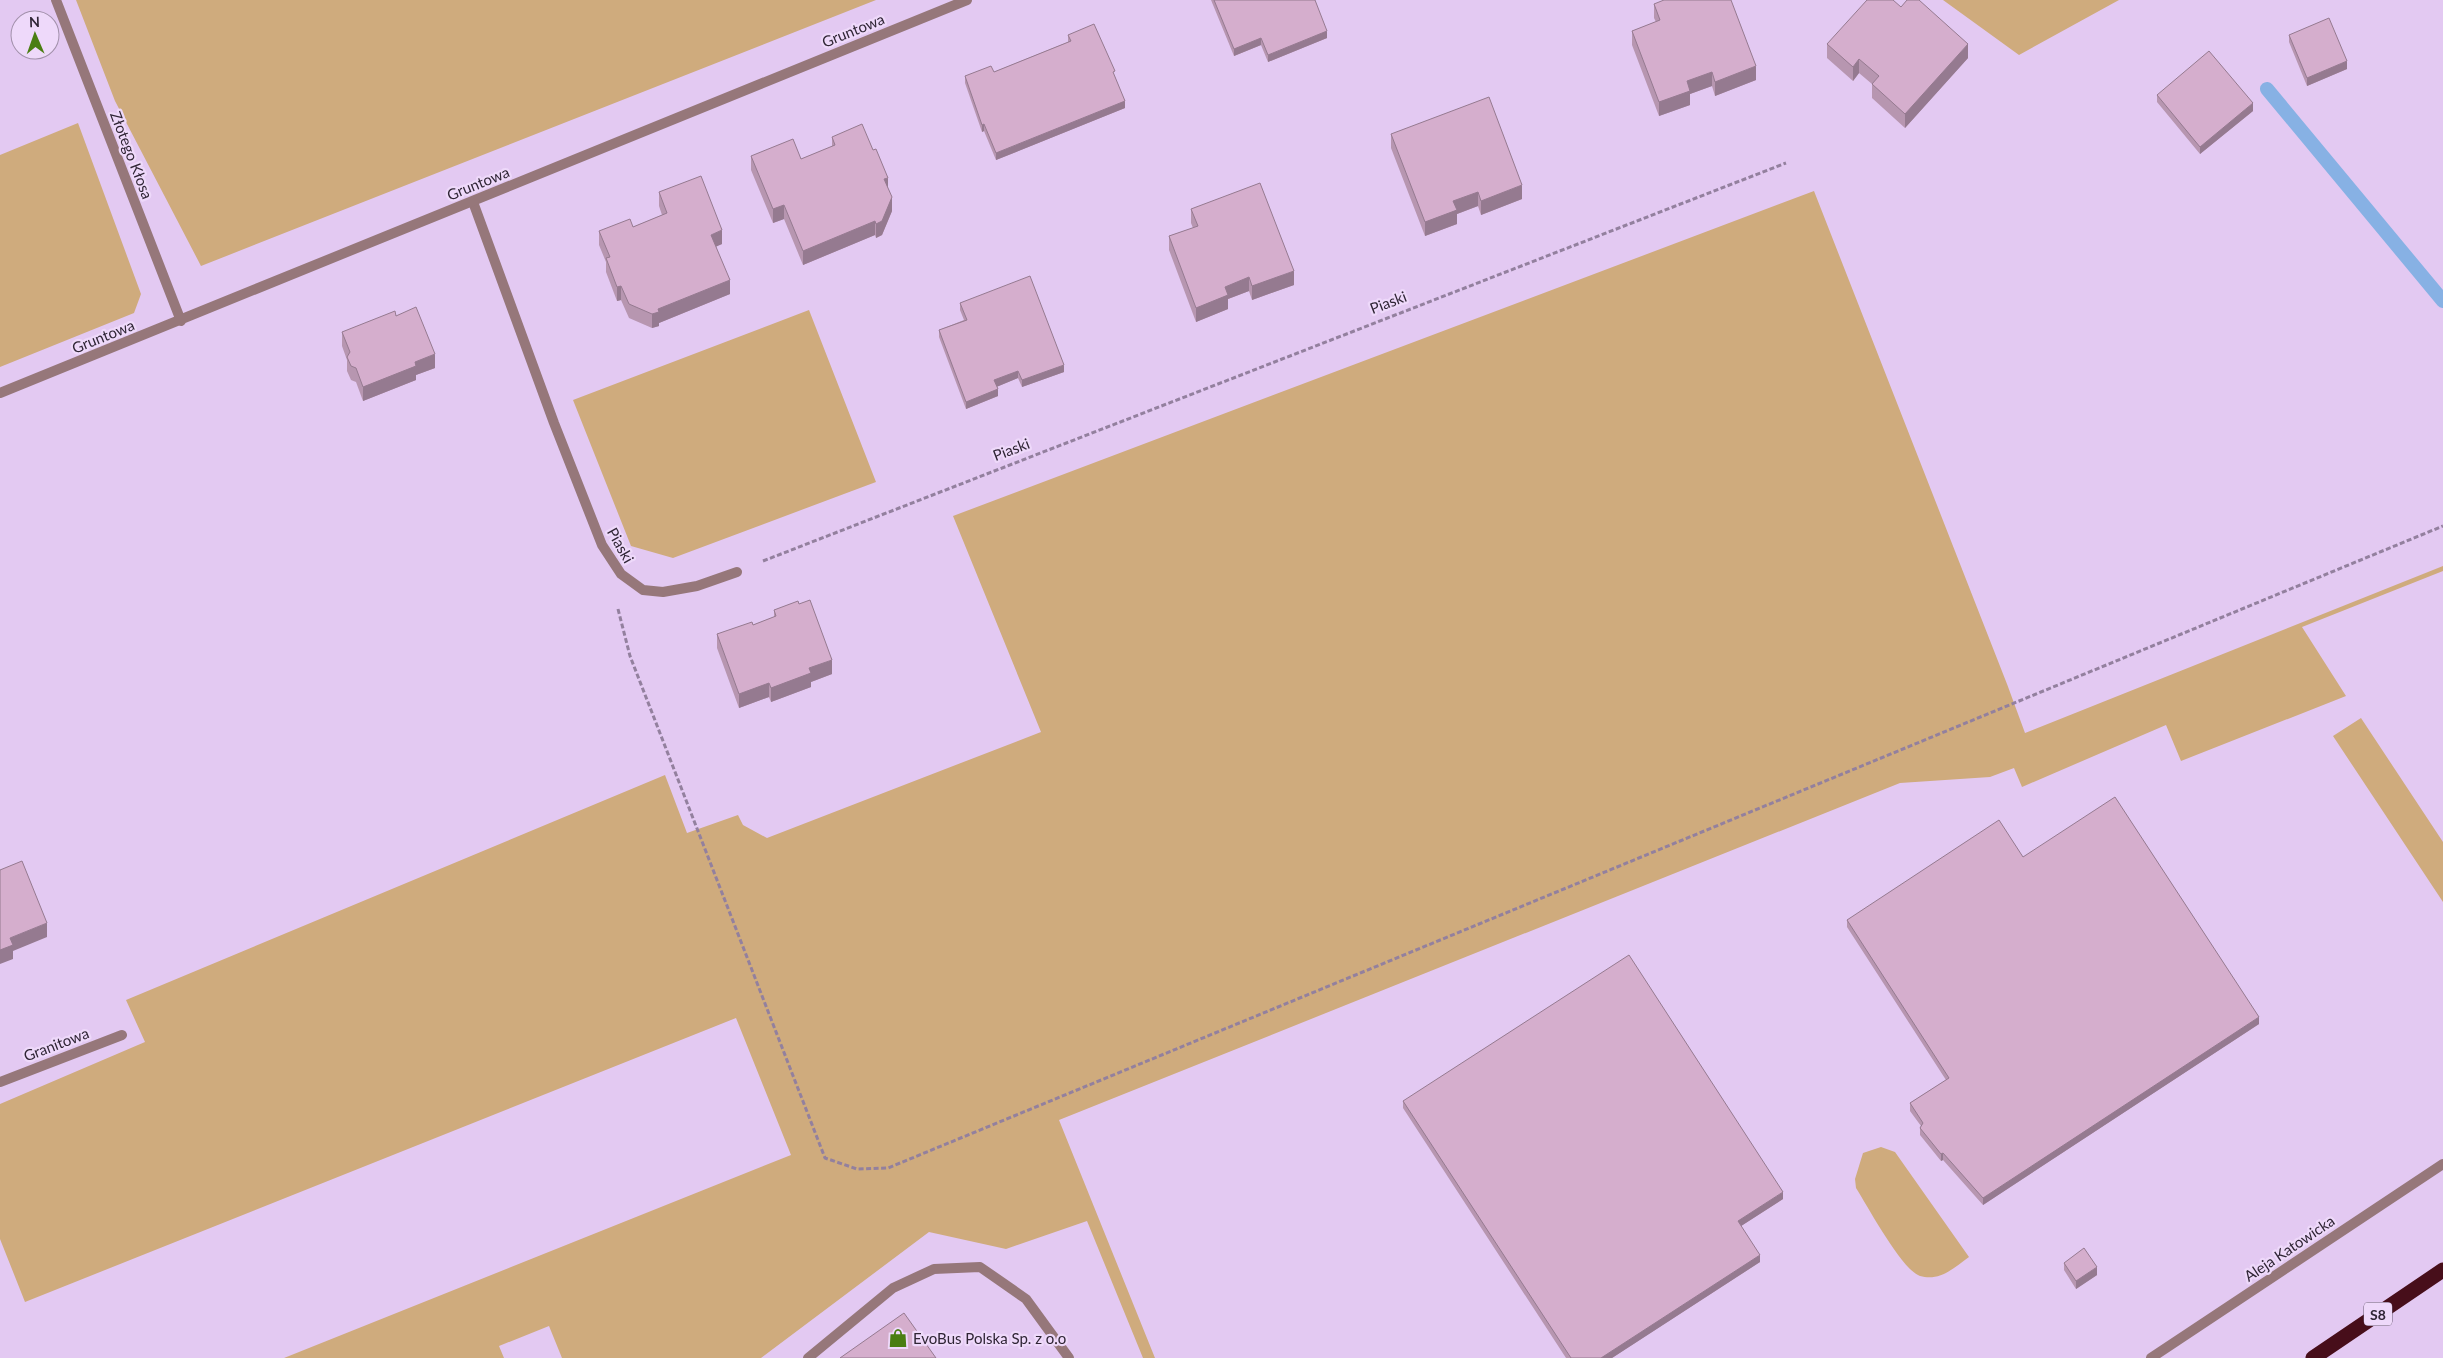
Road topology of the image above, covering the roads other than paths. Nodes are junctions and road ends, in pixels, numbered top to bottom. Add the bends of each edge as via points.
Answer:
1 (56, 0) edge
2 (968, 0) edge
3 (473, 202) junction
4 (181, 321) junction
5 (0, 394) edge
6 (737, 572) road end
7 (122, 1034) dead end
8 (0, 1082) edge
9 (2443, 1164) edge
10 (2443, 1270) edge
11 (808, 1358) edge
12 (1070, 1358) edge
13 (2151, 1358) edge
14 (2313, 1358) edge

1 - 4 street, Złotego Kłosa
2 - 3 street, Gruntowa
3 - 4 street, Gruntowa
3 - 6 street, Piaski via 602,545 620,574 643,590 663,592 697,586
4 - 5 street, Gruntowa
7 - 8 street, Granitowa
9 - 13 street, Aleja Katowicka
10 - 14 highway, S8
11 - 12 street via 894,1288 934,1269 980,1267 1026,1298

